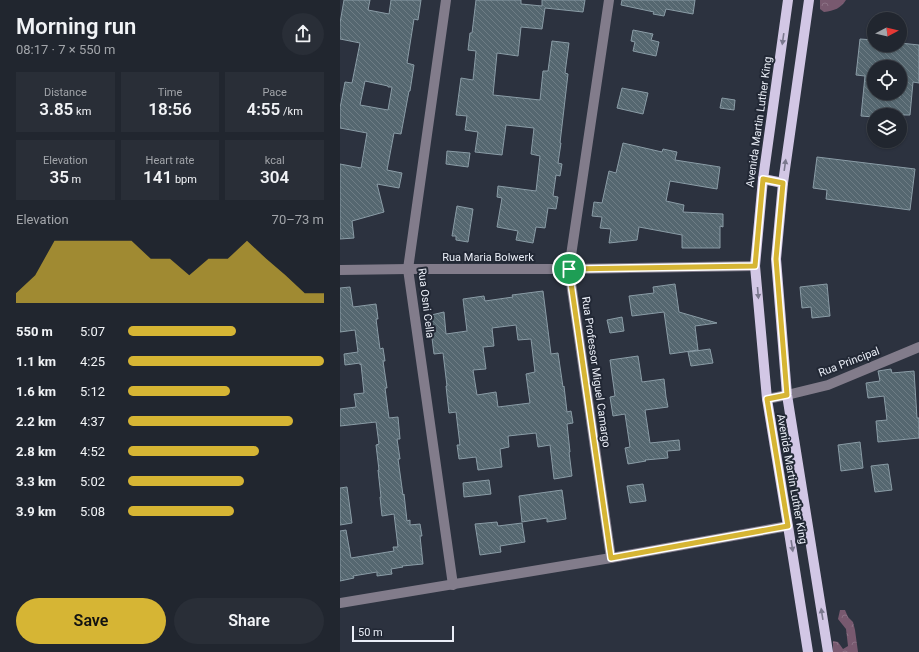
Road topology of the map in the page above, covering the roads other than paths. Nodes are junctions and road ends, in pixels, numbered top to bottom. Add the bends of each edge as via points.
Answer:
1 (446, 0) edge
2 (609, 0) edge
3 (788, 0) edge
4 (809, 0) edge
5 (763, 179) junction
6 (783, 183) junction
7 (755, 266) junction
8 (408, 269) junction
9 (569, 269) junction
10 (340, 270) edge
11 (919, 347) edge
12 (787, 395) junction
13 (767, 399) junction
14 (788, 526) junction
15 (611, 558) junction
16 (453, 585) junction
17 (340, 604) edge
18 (808, 652) edge
19 (828, 652) edge

1 - 8 street, Rua Osni Cella
2 - 9 street, Rua Professor Miguel Camargo
3 -> 5 main road, Avenida Martin Luther King
6 -> 4 main road, Avenida Martin Luther King
5 - 6 main road
5 - 7 main road, Avenida Martin Luther King
6 - 12 main road, Avenida Martin Luther King via 776,259
7 - 9 street, Rua Maria Bolwerk
7 -> 13 main road, Avenida Martin Luther King
8 - 9 street, Rua Maria Bolwerk
8 - 10 street, Rua Maria Bolwerk
8 - 16 street, Rua Osni Cella
9 - 15 street, Rua Professor Miguel Camargo
11 - 12 street, Rua Principal via 828,385
12 - 13 street, Rua Principal
19 -> 12 main road, Avenida Martin Luther King
13 - 14 main road, Avenida Martin Luther King
14 - 15 street
14 -> 18 main road, Avenida Martin Luther King
15 - 16 street
16 - 17 street

